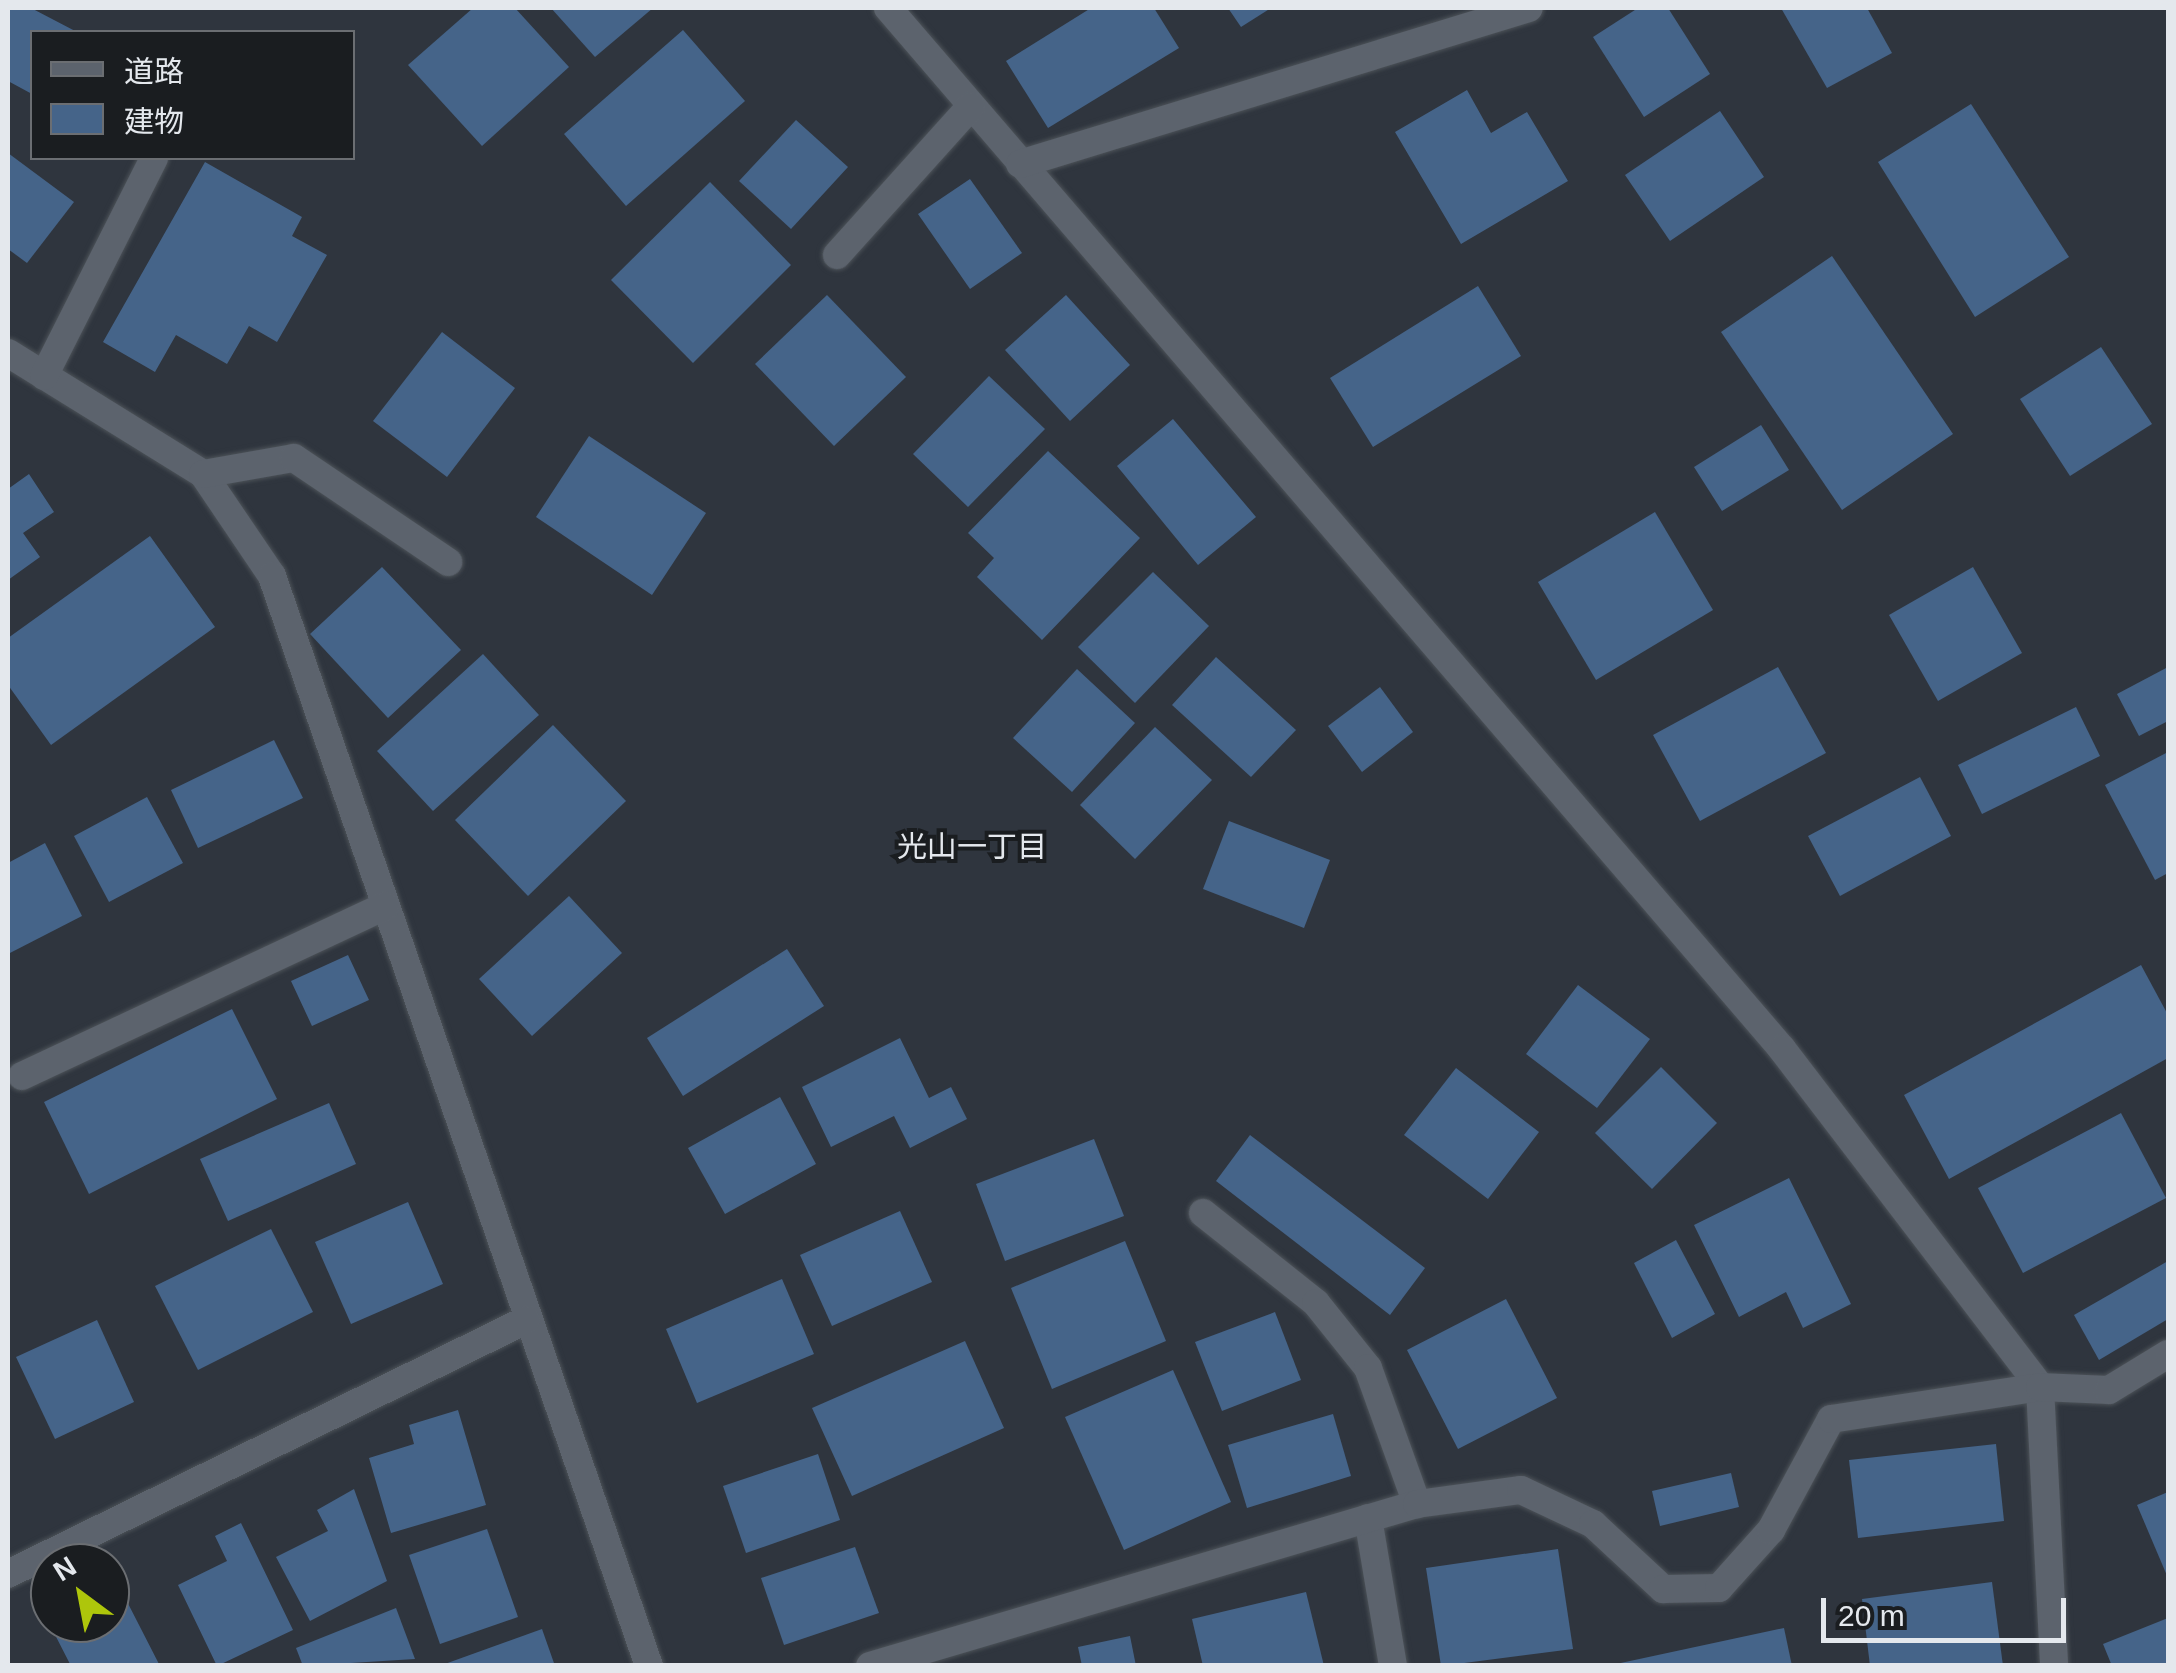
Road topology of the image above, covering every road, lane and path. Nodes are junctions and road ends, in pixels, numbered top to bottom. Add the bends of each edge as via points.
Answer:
1 (888, 8) edge
2 (1529, 8) edge
3 (971, 106) junction
4 (153, 160) edge
5 (1020, 164) junction
6 (838, 255) dead end
7 (8, 353) edge
8 (44, 376) junction
9 (203, 474) junction
10 (448, 562) dead end
11 (386, 906) junction
12 (22, 1076) dead end
13 (1203, 1212) dead end
14 (526, 1320) junction
15 (2168, 1354) edge
16 (2040, 1387) junction
17 (1416, 1504) junction
18 (1368, 1518) junction
19 (8, 1574) edge
20 (649, 1666) edge
21 (870, 1666) edge
22 (1393, 1666) edge
23 (2054, 1666) edge

1 - 3 street
2 - 5 street
3 - 5 street
3 - 6 street
4 - 8 street
5 - 16 street via 1782,1049
7 - 8 street
8 - 9 street
9 - 10 street via 294,458
9 - 11 street via 272,576
11 - 12 street
11 - 14 street
13 - 17 street via 1316,1303 1368,1368
14 - 19 street
14 - 20 street
15 - 16 street via 2109,1390
16 - 17 street via 1831,1419 1771,1530 1719,1588 1663,1589 1594,1524 1521,1490
16 - 23 street
17 - 18 street
18 - 21 street
18 - 22 street

